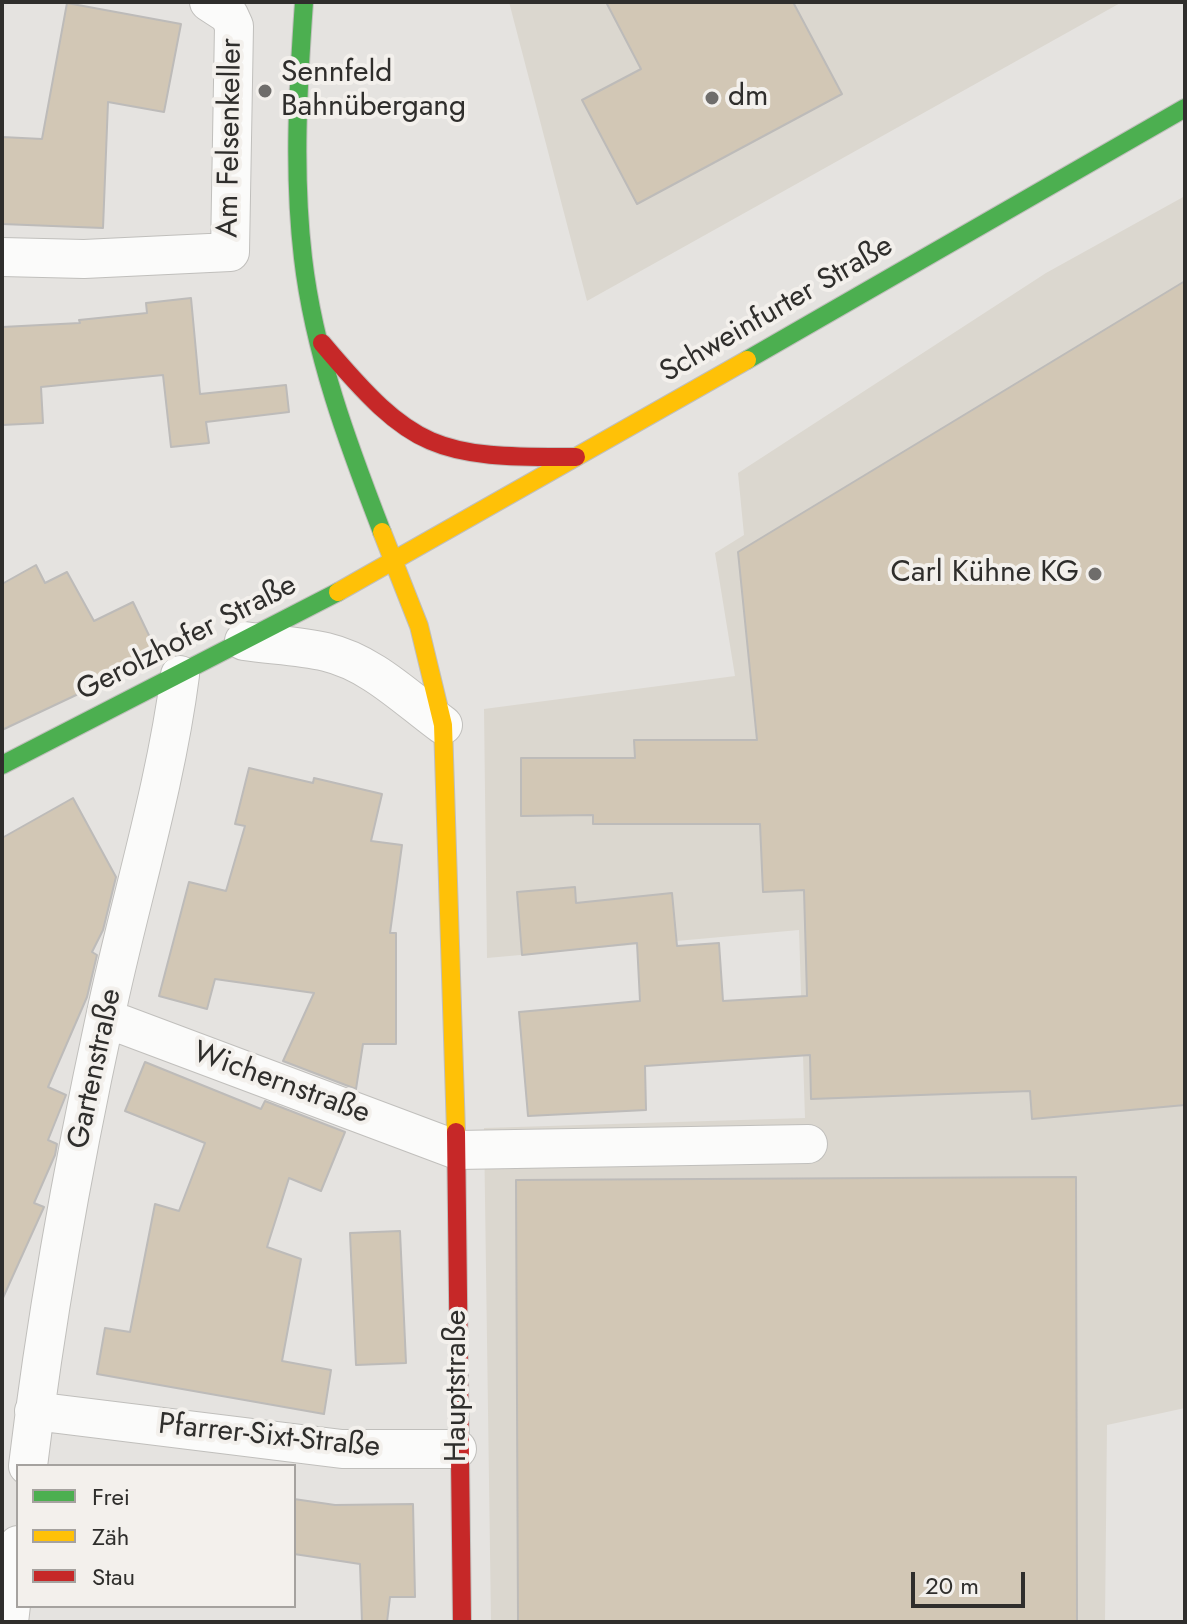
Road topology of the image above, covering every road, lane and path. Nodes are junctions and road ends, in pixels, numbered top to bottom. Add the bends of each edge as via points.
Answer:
1 (209, 2) edge
2 (304, 2) edge
3 (1185, 108) edge
4 (2, 257) edge
5 (318, 339) junction
6 (578, 457) junction
7 (396, 562) junction
8 (244, 641) junction
9 (180, 675) junction
10 (443, 725) junction
11 (2, 765) edge
12 (105, 1018) junction
13 (808, 1144) dead end
14 (457, 1150) junction
15 (24, 1438) edge
16 (457, 1449) junction
17 (16, 1556) edge
18 (8, 1601) edge
19 (462, 1622) edge

1 - 4 street, Am Felsenkeller via 229,15 234,26 230,252
2 - 5 main road, Hauptstraße via 296,108 299,196 303,257
3 - 6 main road, Schweinfurter Straße
5 - 6 main road via 384,411 429,443 478,455
5 - 7 main road, Hauptstraße via 342,429
6 - 7 main road, Schweinfurter Straße
7 - 8 main road, Gerolzhofer Straße
7 - 10 main road, Hauptstraße via 419,626
8 - 9 main road, Gerolzhofer Straße
8 - 10 street via 327,652 357,664 392,683
9 - 11 main road, Gerolzhofer Straße
9 - 12 street, Gartenstraße via 172,737
10 - 14 main road, Hauptstraße
12 - 14 street, Wichernstraße
12 - 15 street, Gartenstraße
13 - 14 street
14 - 16 main road, Hauptstraße
15 - 16 street, Pfarrer-Sixt-Straße
16 - 19 main road, Hauptstraße
17 - 18 street

